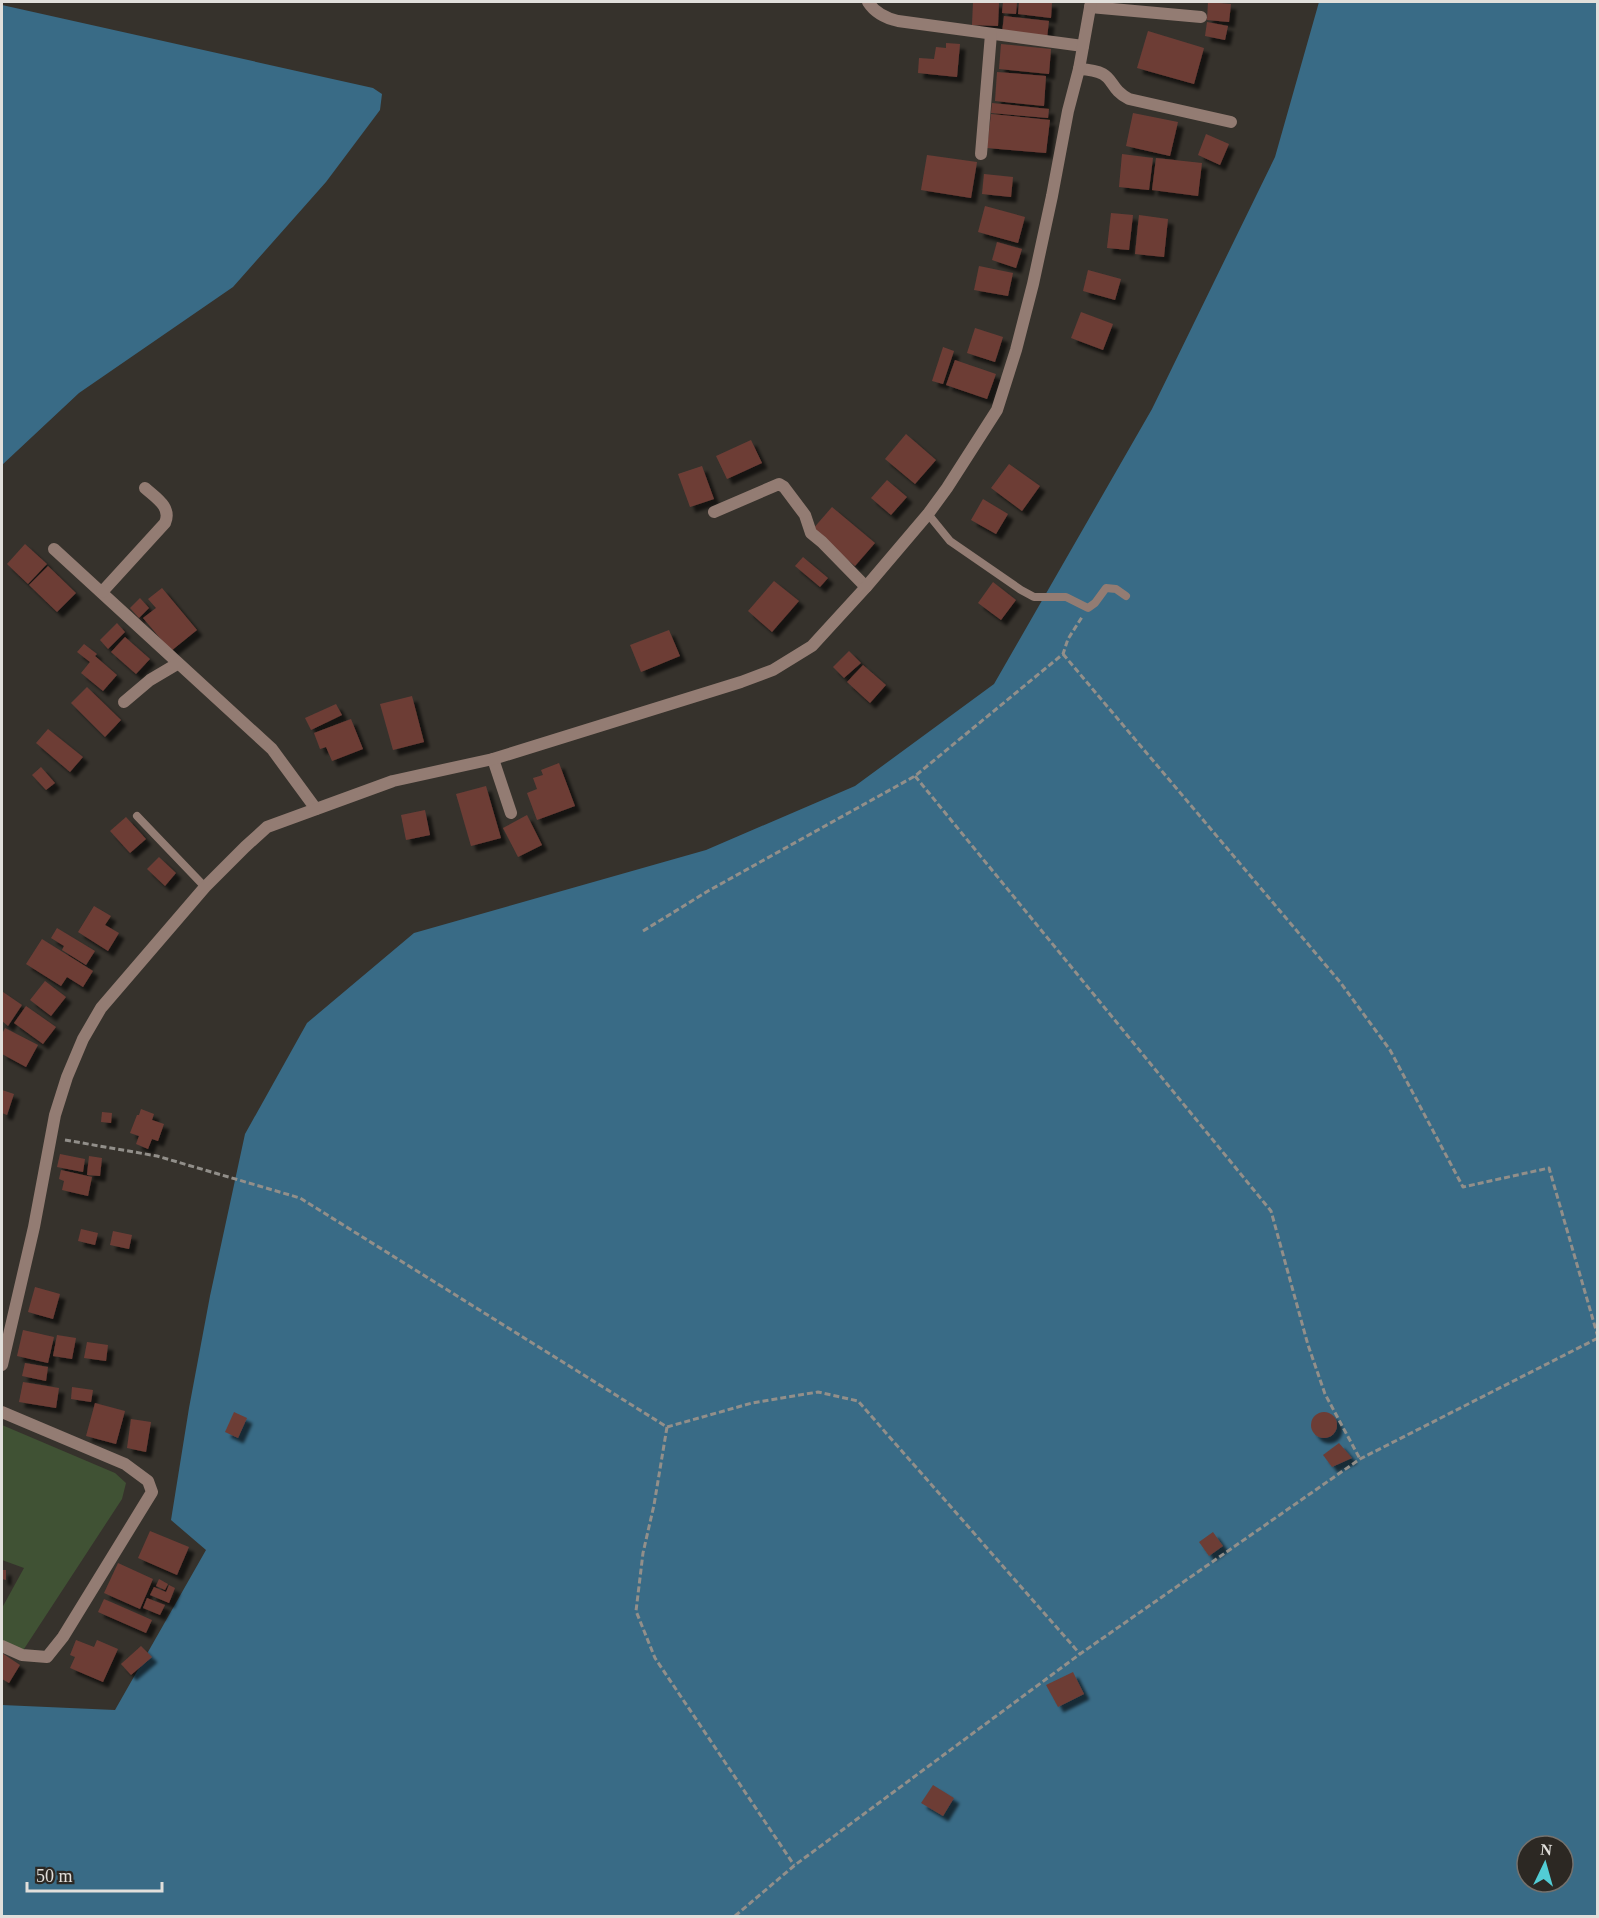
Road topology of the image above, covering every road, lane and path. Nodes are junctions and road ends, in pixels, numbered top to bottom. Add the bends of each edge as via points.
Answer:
1 (868, 2) edge
2 (1090, 4) edge
3 (1201, 17) dead end
4 (991, 34) junction
5 (1083, 46) junction
6 (1079, 69) junction
7 (1231, 122) dead end
8 (981, 154) dead end
9 (145, 488) dead end
10 (714, 512) dead end
11 (928, 514) junction
12 (54, 549) dead end
13 (866, 587) junction
14 (102, 592) junction
15 (1126, 596) dead end
16 (1088, 608) junction
17 (1063, 654) junction
18 (177, 664) junction
19 (124, 702) dead end
20 (493, 759) junction
21 (915, 776) junction
22 (316, 809) junction
23 (511, 813) dead end
24 (137, 816) dead end
25 (205, 887) junction
26 (643, 931) dead end
27 (51, 1138) junction
28 (1598, 1338) edge
29 (2, 1365) edge
30 (2, 1412) edge
31 (667, 1427) junction
32 (1360, 1459) junction
33 (2, 1646) edge
34 (1080, 1654) junction
35 (795, 1865) junction
36 (735, 1917) edge

1 - 4 street via 884,17 898,21
2 - 3 street
2 - 5 street
4 - 5 street
4 - 8 street
5 - 6 street
6 - 7 street via 1102,72 1123,96 1136,101
6 - 11 street via 1033,284 997,410
9 - 14 street via 166,508 168,517
10 - 13 street via 779,484 805,515 811,533
11 - 13 street
11 - 16 lane via 950,541 1021,590 1041,598 1066,597
12 - 14 street
13 - 20 street via 812,646 773,670
14 - 18 street
15 - 16 lane via 1106,588
16 - 17 path
17 - 21 path
17 - 28 path via 1340,982 1390,1050 1463,1187 1549,1168
18 - 19 street
18 - 22 street via 272,749
20 - 22 street via 393,781
20 - 23 street
21 - 26 path
21 - 32 path via 1271,1211 1325,1394
22 - 25 street via 267,827
24 - 25 lane
25 - 27 street via 100,1008 67,1077
27 - 29 street
27 - 31 path via 157,1156 300,1198
28 - 32 path
30 - 33 street via 125,1464 148,1481 152,1492 47,1657 22,1655
31 - 34 path via 752,1403 818,1392 858,1401
31 - 35 path via 636,1611 655,1658
32 - 34 path
34 - 35 path
35 - 36 path

